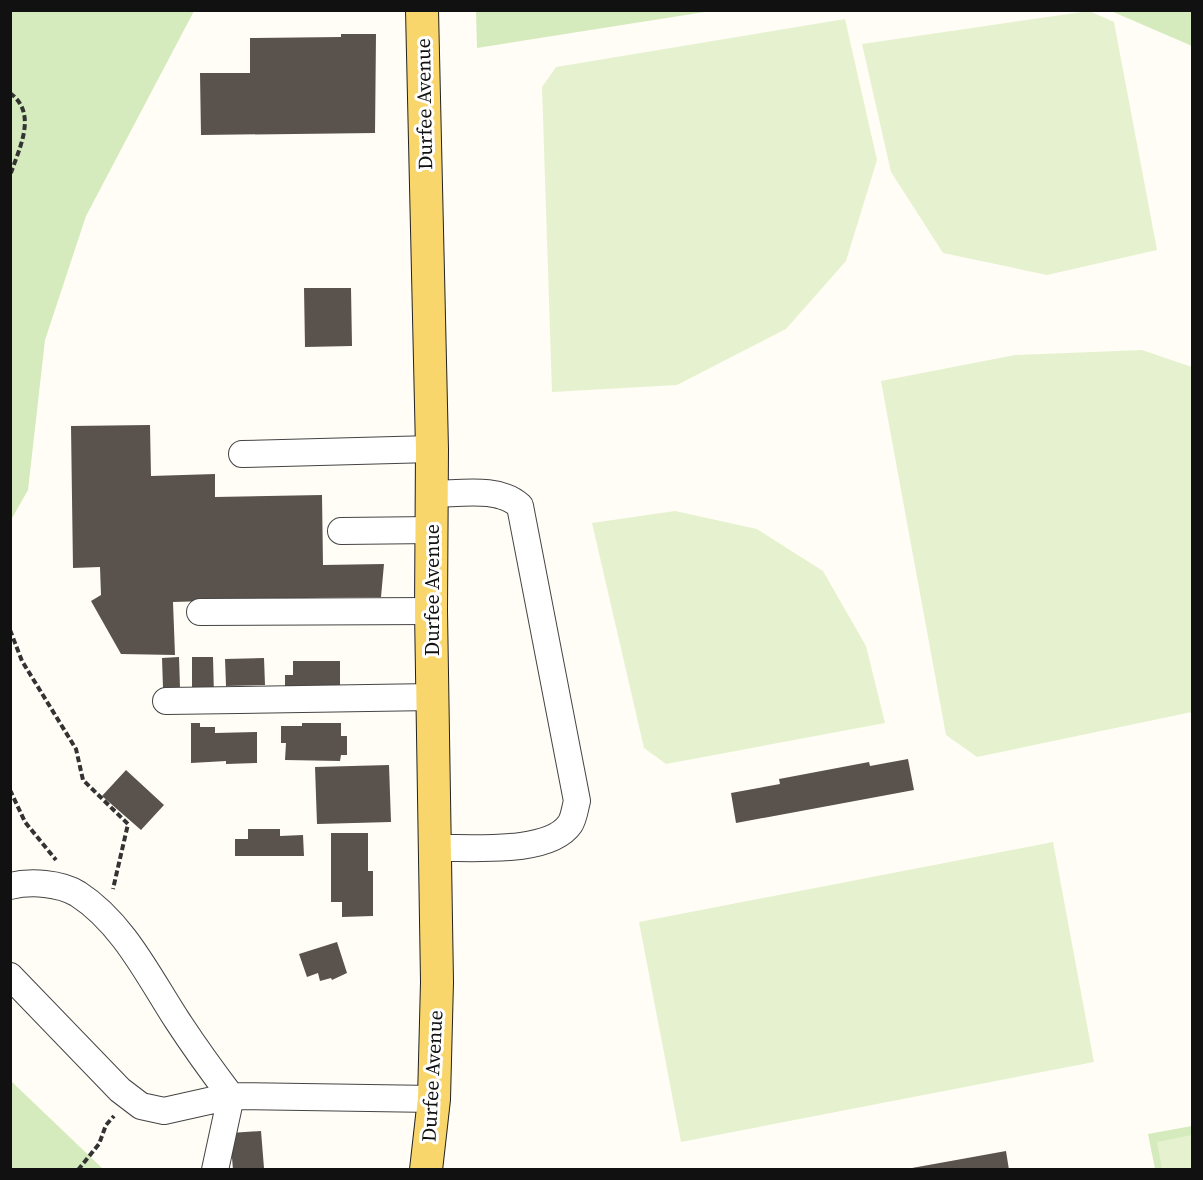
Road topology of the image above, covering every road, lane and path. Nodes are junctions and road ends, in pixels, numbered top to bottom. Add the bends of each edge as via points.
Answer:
1 (422, 10) edge
2 (10, 93) edge
3 (10, 176) edge
4 (10, 229) edge
5 (10, 254) edge
6 (432, 449) junction
7 (242, 454) dead end
8 (432, 495) junction
9 (433, 530) junction
10 (341, 531) dead end
11 (431, 611) junction
12 (200, 612) dead end
13 (10, 630) edge
14 (433, 697) junction
15 (166, 701) dead end
16 (10, 790) edge
17 (435, 848) junction
18 (60, 864) dead end
19 (10, 886) edge
20 (111, 892) dead end
21 (10, 976) edge
22 (231, 1096) junction
23 (130, 1097) junction
24 (434, 1099) junction
25 (78, 1170) edge
26 (215, 1170) edge
27 (426, 1170) edge

1 - 6 main road, Durfee Avenue
2 - 3 path via 18,99 26,121 23,143
4 - 5 path
6 - 7 lane
6 - 8 main road, Durfee Avenue
8 - 9 main road, Durfee Avenue
8 - 17 lane via 481,493 511,497 520,506 577,801 571,823 538,844
9 - 10 lane
9 - 11 main road, Durfee Avenue
11 - 12 lane
11 - 14 main road, Durfee Avenue
13 - 20 path via 22,661 76,749 83,780 129,824
14 - 15 lane
14 - 17 main road, Durfee Avenue
16 - 18 path via 25,822
17 - 24 main road, Durfee Avenue
19 - 22 lane via 55,885 76,893 99,909
21 - 23 lane
22 - 23 lane via 164,1111 141,1106
22 - 24 lane
22 - 26 lane
23 - 25 path via 106,1125 99,1144
24 - 27 main road, Durfee Avenue

